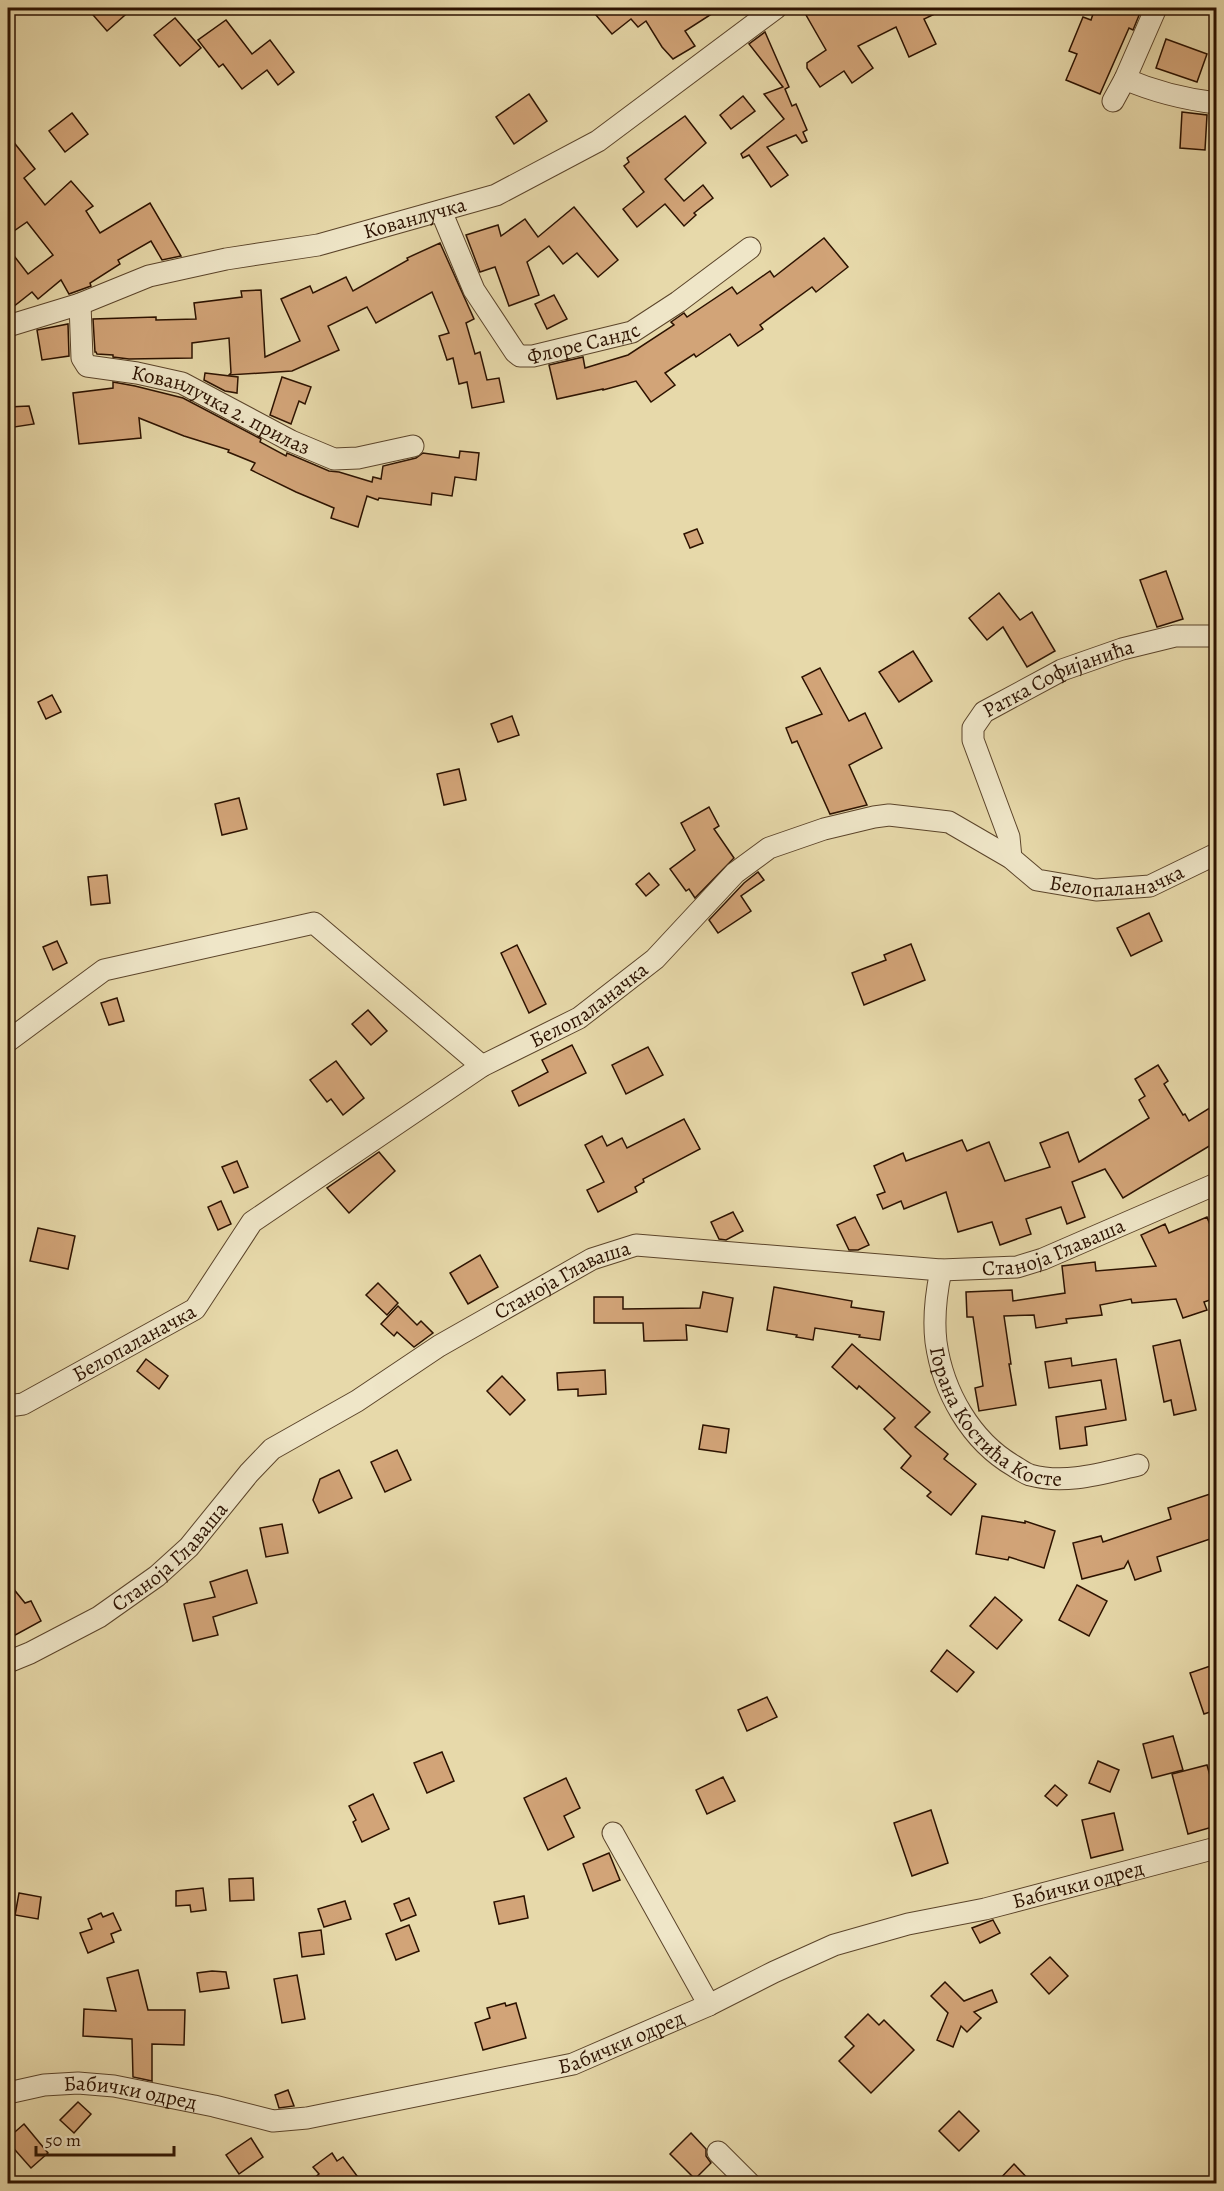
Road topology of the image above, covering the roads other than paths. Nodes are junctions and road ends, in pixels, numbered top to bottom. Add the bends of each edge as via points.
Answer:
1 (776, 8) edge
2 (1156, 8) edge
3 (1125, 79) junction
4 (1113, 101) dead end
5 (1216, 103) edge
6 (441, 211) junction
7 (750, 248) dead end
8 (80, 304) junction
9 (8, 326) edge
10 (413, 446) dead end
11 (1216, 636) edge
12 (1216, 854) edge
13 (1011, 858) junction
14 (8, 1041) edge
15 (482, 1065) junction
16 (1216, 1184) edge
17 (941, 1270) junction
18 (8, 1406) edge
19 (1138, 1465) dead end
20 (8, 1662) edge
21 (613, 1833) dead end
22 (1216, 1848) edge
23 (709, 2005) junction
24 (8, 2093) edge
25 (718, 2152) dead end
26 (750, 2184) edge

1 - 6 street, Кованлучка via 598,141 496,195
2 - 3 street
3 - 4 street
3 - 5 street via 1153,91
6 - 7 street, Флоре Сандс via 474,290 520,356 632,332
6 - 8 street, Кованлучка via 318,245 149,276
8 - 9 street, Кованлучка
8 - 10 street, Кованлучка 2. прилаз via 82,358 87,366 182,383 291,441 334,459
11 - 13 street, Ратка Софијанића via 1175,636 1122,649 1062,669 984,712 973,728 973,740 1009,837
12 - 13 street, Белопаланачка via 1150,886 1096,890 1037,879
13 - 15 street, Белопаланачка via 949,822 889,815 824,829 769,848 735,873 655,958 579,1018
14 - 15 street via 104,970 314,923
15 - 18 street, Белопаланачка via 252,1222 195,1309 23,1404
16 - 17 street, Станоја Главаша via 1043,1259 1017,1267
17 - 19 street, Горана Костића Косте via 934,1308 943,1373 953,1400 987,1447 1028,1474 1049,1477 1069,1479
17 - 20 street, Станоја Главаша via 636,1245 592,1259 272,1449 189,1547 157,1576 99,1617
21 - 23 street
22 - 23 street, Бабички одред via 834,1945
23 - 24 street, Бабички одред via 573,2064 307,2118 273,2121 153,2093 87,2084 44,2085
25 - 26 street

